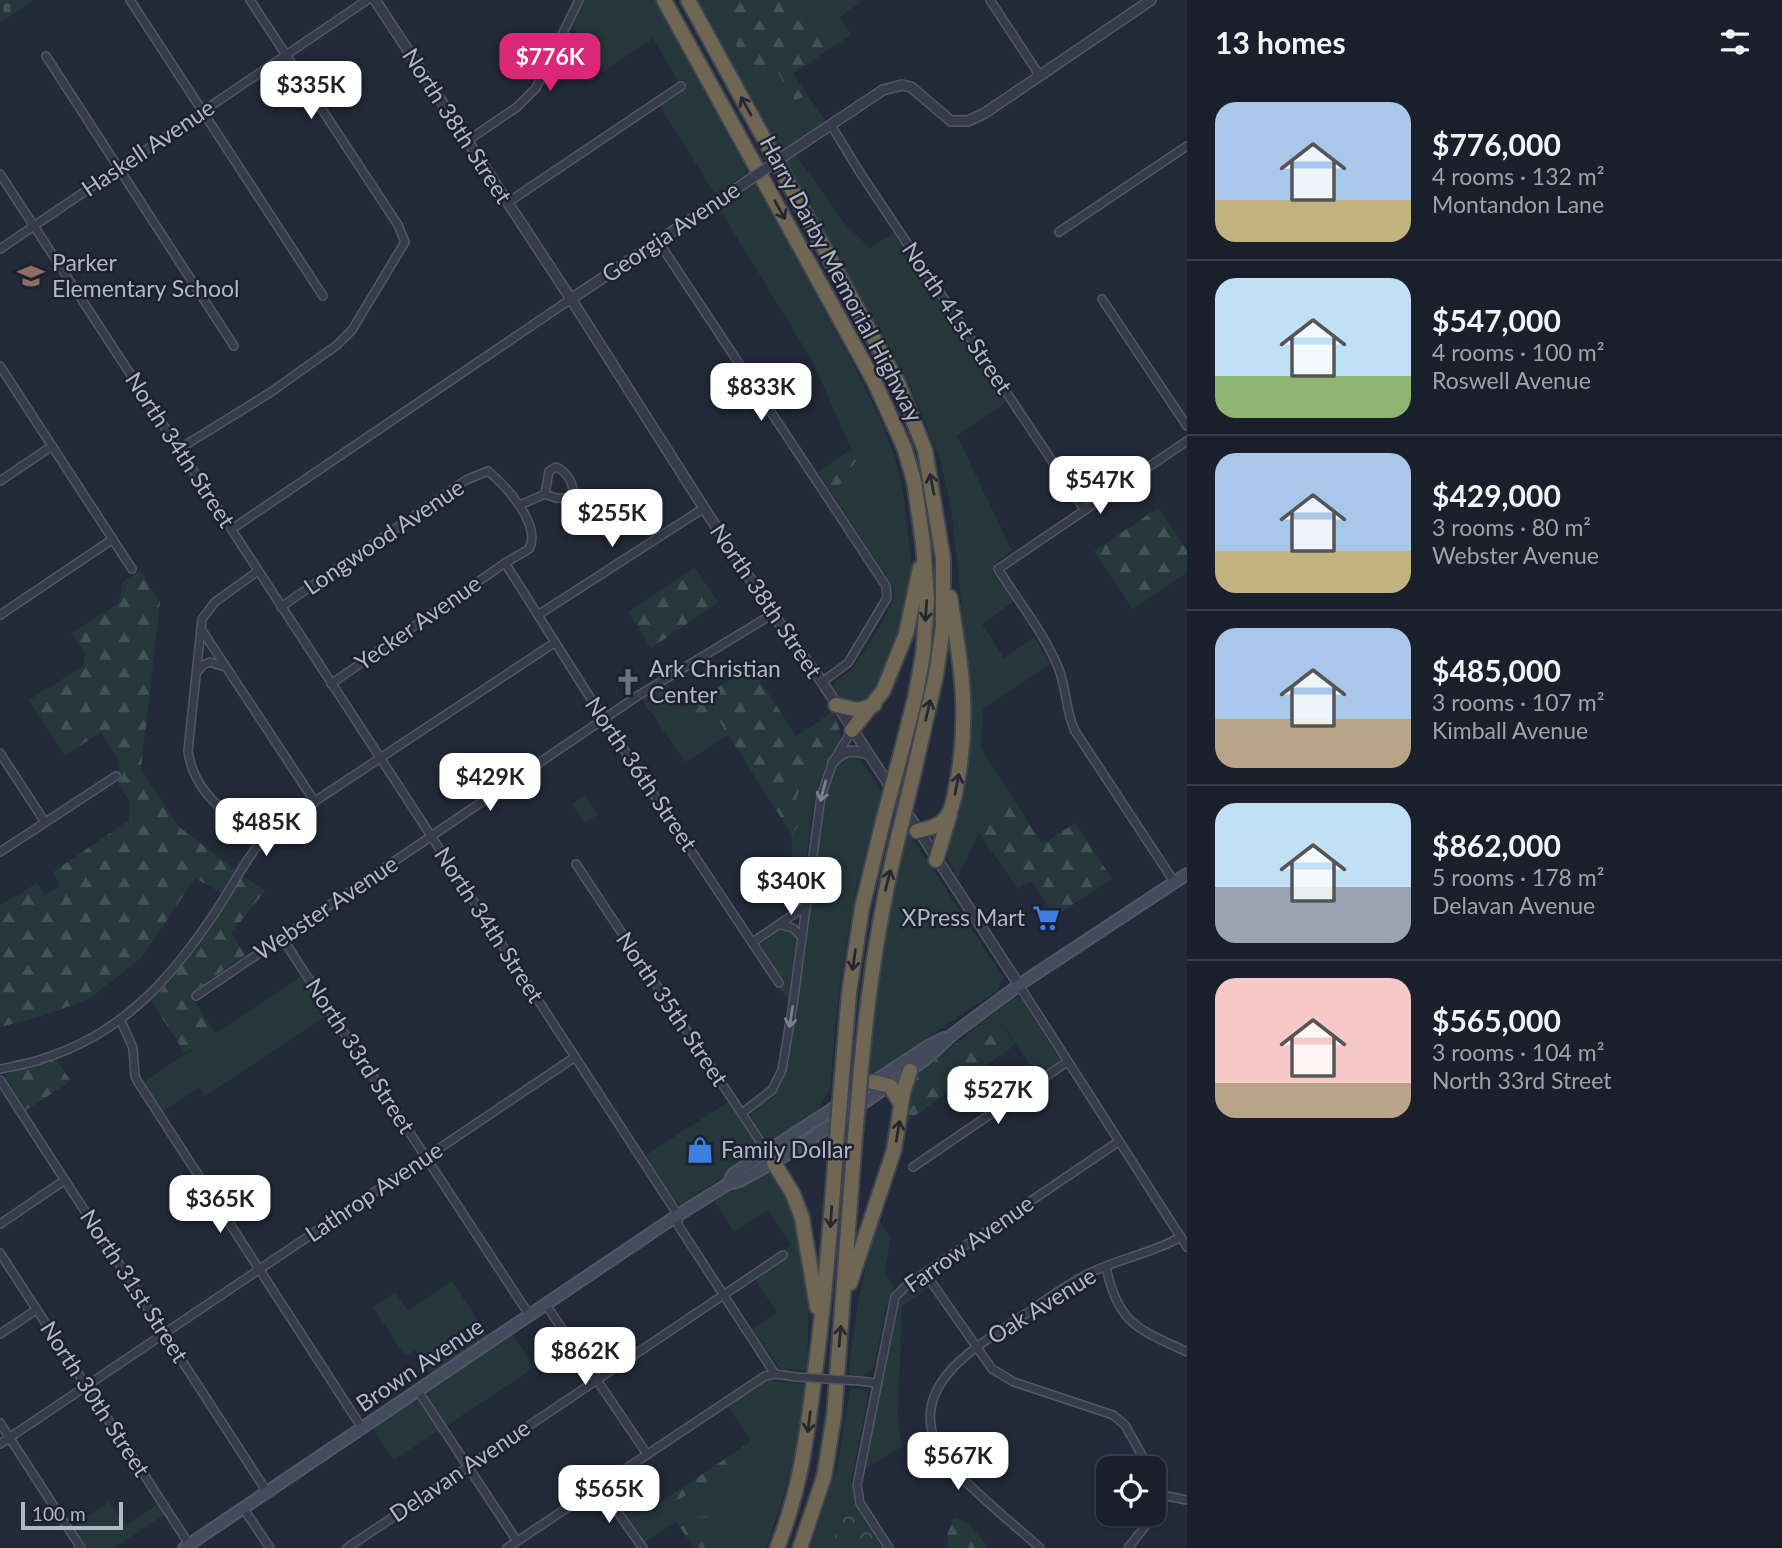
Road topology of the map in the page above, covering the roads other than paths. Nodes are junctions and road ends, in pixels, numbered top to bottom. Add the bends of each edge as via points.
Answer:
1 (130, 0) edge
2 (250, 0) edge
3 (367, 0) edge
4 (375, 0) edge
5 (579, 0) edge
6 (664, 0) edge
7 (688, 0) edge
8 (990, 0) edge
9 (1151, 0) edge
10 (46, 56) dead end
11 (285, 56) junction
12 (1040, 76) junction
13 (681, 86) dead end
14 (202, 111) junction
15 (831, 125) junction
16 (467, 141) junction
17 (1187, 146) edge
18 (119, 166) junction
19 (0, 174) edge
20 (507, 203) junction
21 (34, 226) junction
22 (1059, 232) dead end
23 (658, 241) junction
24 (0, 249) edge
25 (323, 296) dead end
26 (571, 299) junction
27 (1102, 299) dead end
28 (234, 346) dead end
29 (0, 366) edge
30 (1187, 426) edge
31 (1187, 441) edge
32 (52, 446) junction
33 (179, 449) junction
34 (0, 481) edge
35 (545, 494) junction
36 (520, 505) junction
37 (704, 508) junction
38 (1084, 509) junction
39 (232, 529) junction
40 (113, 539) junction
41 (923, 542) junction
42 (943, 558) junction
43 (505, 563) junction
44 (132, 569) dead end
45 (258, 572) junction
46 (281, 607) junction
47 (773, 614) junction
48 (0, 615) edge
49 (538, 615) junction
50 (201, 629) junction
51 (554, 643) junction
52 (226, 669) junction
53 (195, 675) junction
54 (822, 682) junction
55 (331, 684) junction
56 (835, 705) junction
57 (874, 705) junction
58 (603, 718) junction
59 (852, 730) junction
60 (0, 753) edge
61 (867, 754) junction
62 (381, 758) junction
63 (833, 762) junction
64 (116, 776) dead end
65 (315, 802) junction
66 (951, 810) junction
67 (46, 822) junction
68 (273, 829) junction
69 (917, 831) junction
70 (432, 835) junction
71 (0, 852) edge
72 (936, 860) junction
73 (576, 864) dead end
74 (1187, 874) edge
75 (1175, 883) junction
76 (806, 906) junction
77 (779, 925) junction
78 (802, 937) junction
79 (282, 938) junction
80 (753, 943) junction
81 (779, 983) dead end
82 (1018, 985) junction
83 (196, 996) dead end
84 (121, 1021) junction
85 (953, 1034) junction
86 (575, 1057) junction
87 (1067, 1062) junction
88 (0, 1069) edge
89 (910, 1071) junction
90 (0, 1080) edge
91 (873, 1082) junction
92 (890, 1086) junction
93 (901, 1104) junction
94 (742, 1113) junction
95 (1118, 1142) junction
96 (426, 1157) junction
97 (771, 1158) junction
98 (913, 1167) dead end
99 (65, 1180) junction
100 (678, 1215) junction
101 (0, 1224) edge
102 (1181, 1237) junction
103 (1187, 1247) edge
104 (0, 1254) edge
105 (783, 1255) dead end
106 (1106, 1267) junction
107 (258, 1269) junction
108 (925, 1273) junction
109 (723, 1294) junction
110 (843, 1304) junction
111 (546, 1305) junction
112 (36, 1310) junction
113 (530, 1317) junction
114 (821, 1330) junction
115 (164, 1333) junction
116 (0, 1335) edge
117 (975, 1348) junction
118 (1187, 1352) edge
119 (775, 1374) junction
120 (596, 1380) junction
121 (877, 1383) junction
122 (87, 1385) junction
123 (418, 1391) junction
124 (0, 1423) edge
125 (362, 1428) junction
126 (9, 1438) junction
127 (0, 1444) edge
128 (647, 1454) junction
129 (1142, 1456) edge
130 (468, 1467) junction
131 (599, 1486) junction
132 (267, 1492) junction
133 (1166, 1496) edge
134 (1187, 1500) edge
135 (243, 1508) junction
136 (1145, 1526) edge
137 (517, 1541) junction
138 (187, 1546) edge
139 (81, 1548) edge
140 (270, 1548) edge
141 (347, 1548) edge
142 (507, 1548) edge
143 (643, 1548) edge
144 (777, 1548) edge
145 (800, 1548) edge
146 (889, 1548) edge
147 (1041, 1548) edge
148 (1128, 1548) edge

1 - 14 street
2 - 11 street
3 - 11 street, Haskell Avenue
4 - 16 street, North 38th Street
5 - 16 street via 537,88
6 -> 41 highway, Harry Darby Memorial Highway via 874,383 904,447
42 -> 7 highway, Harry Darby Memorial Highway via 925,450 898,383
8 - 12 street
9 - 12 street, Georgia Avenue
10 - 18 street
11 - 14 street, Haskell Avenue
11 - 33 street via 405,242 352,330 337,345
12 - 15 street, Georgia Avenue via 968,121 951,121 911,87 902,85 883,90
13 - 20 street
14 - 18 street, Haskell Avenue
14 - 25 street
15 - 23 street, Georgia Avenue, bridge
15 - 38 street, North 41st Street
16 - 20 street, North 38th Street
17 - 22 street
18 - 21 street, Haskell Avenue
18 - 28 street
19 - 21 street, North 34th Street
20 - 26 street, North 38th Street
21 - 24 street, Haskell Avenue
21 - 33 street, North 34th Street
23 - 26 street, Georgia Avenue
23 - 54 street via 886,586 887,598 848,663
26 - 37 street, North 38th Street
26 - 39 street, Georgia Avenue
27 - 30 street
29 - 32 street
31 - 38 street
32 - 34 street
32 - 40 street
33 - 39 street, North 34th Street
35 - 35 street via 571,498 573,485 556,467 549,471
35 - 36 street
36 - 43 street, Yecker Avenue via 532,543
36 - 46 street, Longwood Avenue via 488,471 466,480
37 - 47 street, North 38th Street
37 - 49 street
38 - 75 street via 998,569 1051,652 1078,737
39 - 45 street, North 34th Street
40 - 44 street
40 - 48 street
41 - 57 highway via 906,634
41 -> 114 highway, Harry Darby Memorial Highway, bridge via 928,599 923,655 862,908 849,993
66 -> 42 highway via 964,750 964,680
110 -> 42 highway, Harry Darby Memorial Highway, bridge via 873,957 936,675 943,626
43 - 49 street, North 36th Street
43 - 55 street, Yecker Avenue
45 - 46 street, North 34th Street
45 - 50 street via 206,610
46 - 55 street, North 34th Street
47 - 54 street, North 38th Street
47 - 58 street, Webster Avenue
49 - 51 street, North 36th Street
50 - 52 street
50 - 53 street
51 - 58 street, North 36th Street
51 - 62 street
52 - 53 street via 210,662
52 - 65 street
53 - 68 street via 188,751 199,783 216,804 241,820
54 - 56 street, North 38th Street
55 - 62 street, North 34th Street
56 - 57 highway via 858,710
56 - 59 street, North 38th Street
57 - 59 highway
58 - 70 street, Webster Avenue
58 - 80 street, North 36th Street
59 - 61 street, North 38th Street
59 - 63 street
60 - 67 street
61 - 63 street via 847,751
61 - 69 street, North 38th Street
62 - 65 street
62 - 70 street, North 34th Street
63 -> 76 street via 821,796
64 - 67 street
65 - 68 street
66 - 69 highway via 934,827
66 - 72 highway
67 - 71 street
68 - 84 street via 258,843 193,946
69 - 72 street, North 38th Street
70 - 79 street, Webster Avenue
70 - 86 street, North 34th Street
72 - 82 street, North 38th Street
73 - 94 street, North 35th Street
74 - 75 main road
75 - 82 main road
76 - 77 street
76 - 78 street
77 - 78 street via 793,928
77 - 80 street
78 -> 94 street via 782,1070 772,1090
79 - 83 street, Webster Avenue
79 - 96 street, North 33rd Street
80 - 81 street, North 36th Street
82 - 85 main road
82 - 87 street, North 38th Street
84 - 88 street via 81,1044
84 - 107 street via 133,1048 138,1082
85 - 89 main road
85 - 91 main road
86 - 96 street, Lathrop Avenue
86 - 100 street, North 34th Street
87 - 95 street, North 38th Street
87 - 98 street
89 - 92 main road
89 - 93 highway
90 - 99 street, North 31st Street
91 - 92 highway
91 - 97 main road
92 - 93 highway
92 - 97 main road
110 -> 93 highway via 894,1150
94 - 97 street, North 35th Street
95 - 102 street, North 38th Street
95 - 108 street, Farrow Avenue
96 - 107 street, Lathrop Avenue
96 - 113 street, North 33rd Street
97 - 100 main road, Brown Avenue
97 - 114 highway via 802,1218
99 - 101 street
99 - 115 street, North 31st Street
100 - 109 street, North 34th Street via 678,1224
100 - 111 main road, Brown Avenue
102 - 103 street, North 38th Street
102 - 106 street, Oak Avenue
104 - 112 street, North 30th Street
105 - 109 street, Delavan Avenue
106 - 117 street, Oak Avenue via 1075,1281
106 - 118 street via 1115,1299 1133,1325
107 - 115 street, Lathrop Avenue
107 - 125 street
108 - 117 street
108 - 121 street, Farrow Avenue via 895,1297
109 - 119 street, North 34th Street
109 - 120 street, Delavan Avenue
145 -> 110 highway, Harry Darby Memorial Highway via 824,1477
111 - 113 main road, Brown Avenue
111 - 120 street
112 - 116 street
112 - 122 street, North 30th Street
113 - 123 main road, Brown Avenue
114 -> 144 highway, Harry Darby Memorial Highway via 805,1456
115 - 122 street, Lathrop Avenue
115 - 132 street, North 31st Street
117 - 129 street via 992,1369 1014,1382 1113,1415 1125,1425
117 - 147 street, Oak Avenue via 954,1365 936,1391 932,1433 951,1468
119 - 121 street, bridge
119 - 128 street via 754,1382
120 - 128 street
120 - 130 street, Delavan Avenue
121 - 146 street via 857,1485 860,1503
122 - 126 street, Lathrop Avenue
122 - 138 street, North 30th Street
123 - 125 main road, Brown Avenue
123 - 130 street
124 - 126 street
125 - 132 main road, Brown Avenue
126 - 127 street, Lathrop Avenue
126 - 139 street
128 - 131 street
130 - 137 street
130 - 141 street, Delavan Avenue
131 - 137 street
131 - 143 street
132 - 135 main road, Brown Avenue
133 - 134 street
135 - 138 main road, Brown Avenue
135 - 140 street
136 - 148 street
137 - 142 street

